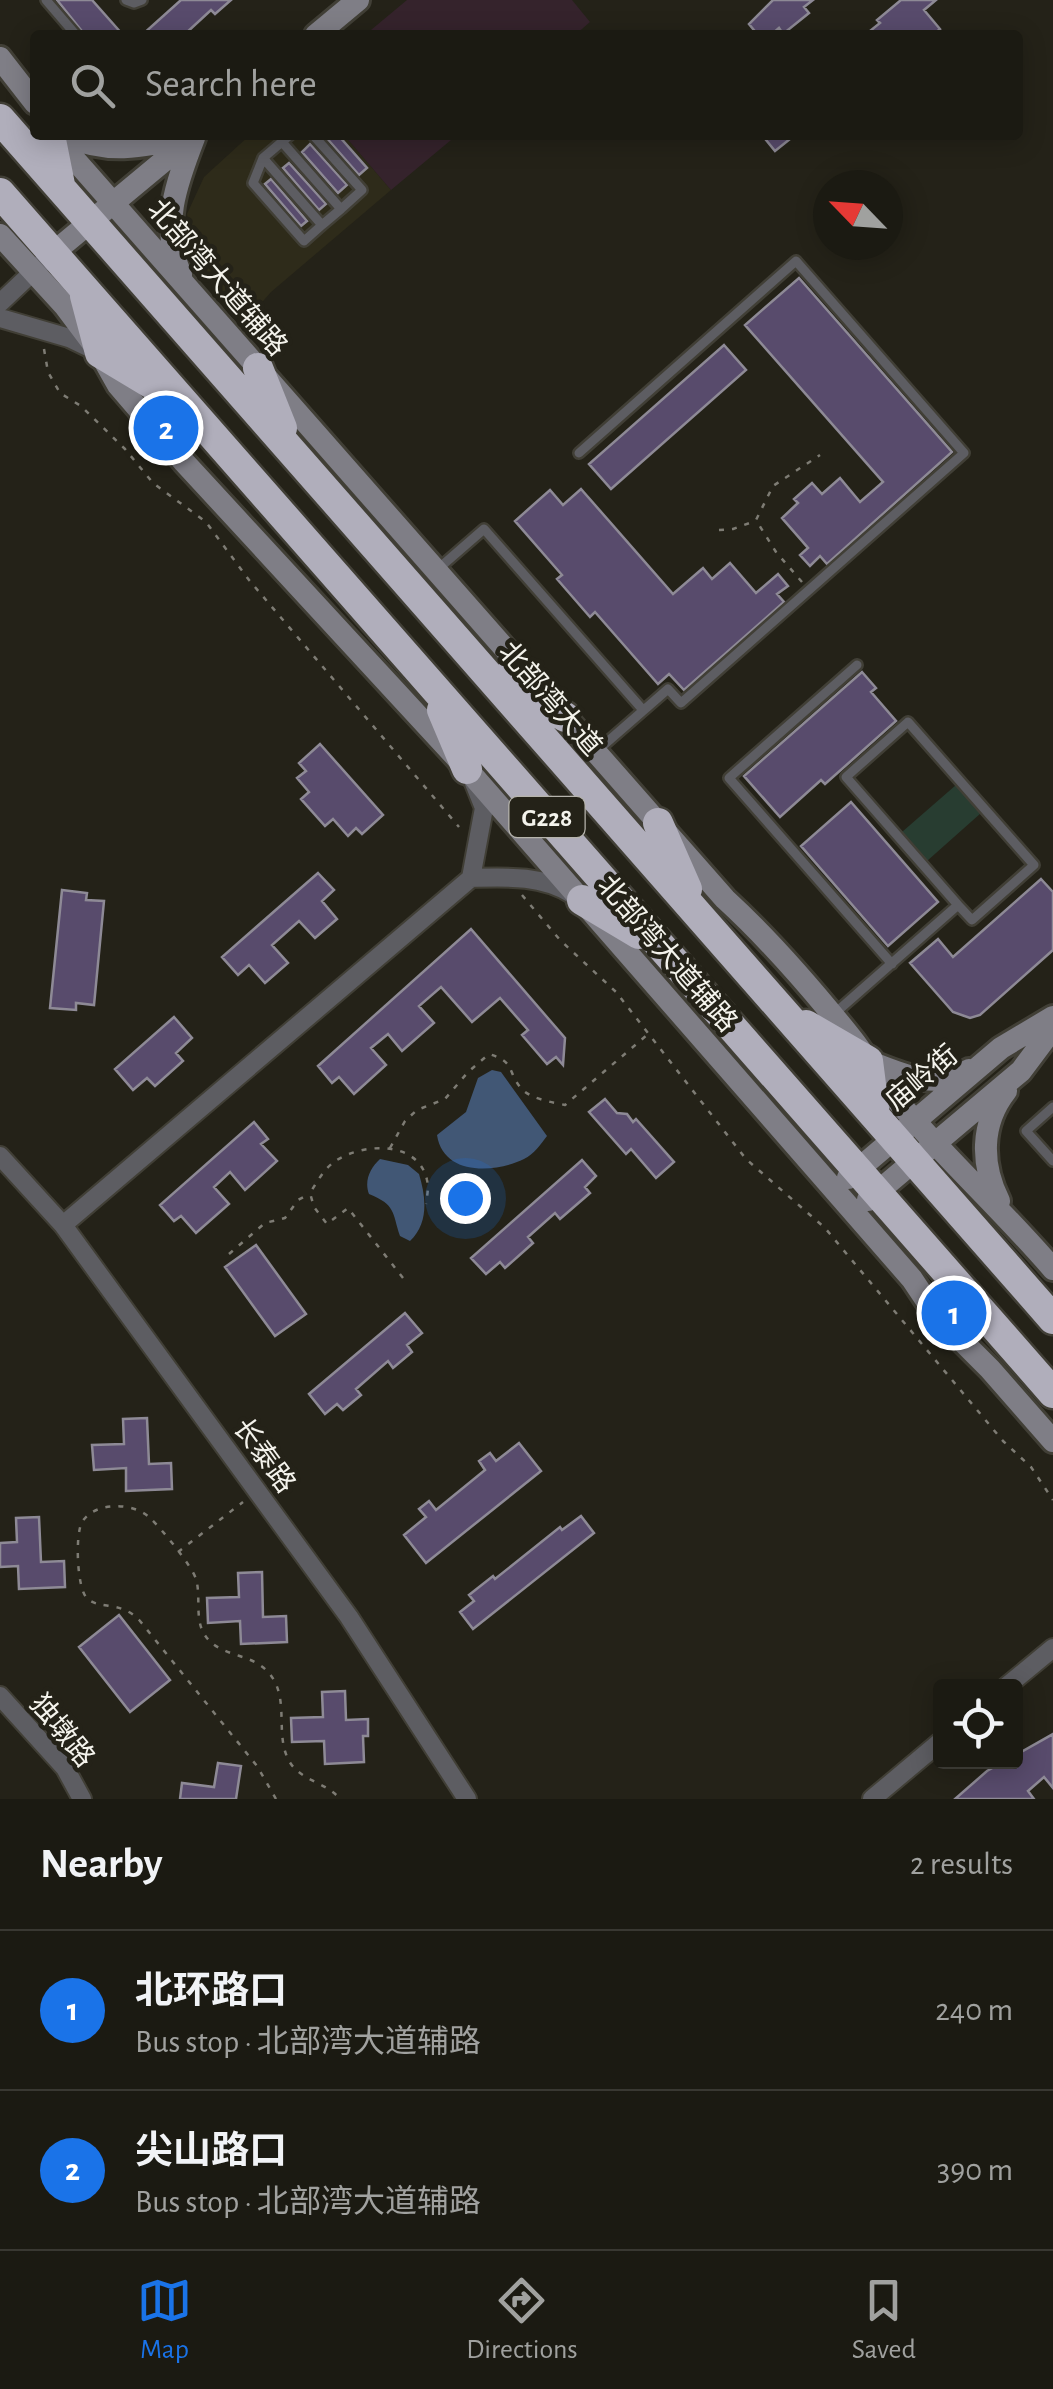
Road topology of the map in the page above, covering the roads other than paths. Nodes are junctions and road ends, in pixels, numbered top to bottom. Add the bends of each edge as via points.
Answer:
1 (46, 0) edge
2 (126, 0) edge
3 (142, 0) edge
4 (358, 0) edge
5 (72, 30) edge
6 (322, 30) edge
7 (0, 58) edge
8 (30, 91) edge
9 (0, 107) edge
10 (0, 119) edge
11 (30, 120) edge
12 (52, 140) edge
13 (54, 140) edge
14 (78, 140) edge
15 (174, 140) edge
16 (189, 140) edge
17 (193, 140) edge
18 (284, 140) edge
19 (288, 140) edge
20 (317, 140) edge
21 (263, 158) junction
22 (61, 188) junction
23 (0, 193) edge
24 (340, 209) junction
25 (101, 212) junction
26 (322, 225) junction
27 (0, 235) edge
28 (43, 262) junction
29 (187, 287) junction
30 (83, 288) junction
31 (0, 303) edge
32 (0, 318) edge
33 (100, 352) junction
34 (258, 368) junction
35 (184, 403) junction
36 (290, 450) junction
37 (579, 453) dead end
38 (436, 571) junction
39 (472, 658) junction
40 (857, 665) dead end
41 (431, 684) junction
42 (643, 710) junction
43 (565, 717) junction
44 (596, 752) junction
45 (467, 768) junction
46 (658, 822) junction
47 (471, 878) junction
48 (582, 900) junction
49 (958, 905) junction
50 (698, 915) junction
51 (663, 949) junction
52 (892, 964) junction
53 (785, 1014) junction
54 (832, 1016) junction
55 (1053, 1017) edge
56 (1053, 1028) edge
57 (1002, 1048) junction
58 (868, 1061) junction
59 (1020, 1071) junction
60 (1053, 1107) edge
61 (907, 1136) junction
62 (0, 1156) edge
63 (1053, 1161) edge
64 (856, 1191) junction
65 (1005, 1213) junction
66 (63, 1226) junction
67 (1053, 1268) edge
68 (1053, 1319) edge
69 (1053, 1393) edge
70 (1053, 1440) edge
71 (1053, 1648) edge
72 (1015, 1679) edge
73 (0, 1696) edge
74 (933, 1748) edge
75 (82, 1799) edge
76 (467, 1799) edge
77 (872, 1799) edge

1 - 5 lane
2 - 3 lane
4 - 6 main road
7 - 8 main road
9 - 11 highway
10 - 22 highway, 北部湾大道 / G228
12 - 22 highway
13 - 25 main road, 北部湾大道辅路
14 - 15 main road via 132,150
16 - 25 main road
17 - 29 main road via 169,227 172,255
18 - 21 lane
19 - 24 lane
20 - 24 lane via 362,190
21 - 26 lane
21 - 26 lane via 253,183 304,242
22 - 25 highway, 北部湾大道 / G228
23 - 28 highway, G228
24 - 26 lane
25 - 28 main road
25 - 29 main road, 北部湾大道辅路
25 - 36 highway, 北部湾大道 / G228
27 - 28 main road, 北部湾大道辅路
28 - 30 highway, G228
28 - 31 street
28 - 33 main road, 北部湾大道辅路
29 - 34 main road, 北部湾大道辅路
30 - 33 highway
30 - 35 highway, G228
32 - 33 street
33 - 35 highway
33 - 45 main road, 北部湾大道辅路 via 118,385 184,462
34 - 36 highway
34 - 38 main road, 北部湾大道辅路
35 - 41 highway, G228
36 - 39 highway, 北部湾大道 / G228
37 - 42 lane via 796,261 964,453 681,704 668,689
38 - 42 lane via 484,528
38 - 43 main road, 北部湾大道辅路
39 - 43 highway
39 - 50 highway, 北部湾大道 / G228
40 - 52 lane via 729,778
41 - 45 highway
41 - 51 highway, G228
42 - 44 lane
43 - 44 main road, 北部湾大道辅路
44 - 46 main road, 北部湾大道辅路
45 - 47 street via 484,808
45 - 48 main road, 北部湾大道辅路
46 - 50 highway
46 - 54 main road, 北部湾大道辅路
47 - 48 street via 517,876 556,884
47 - 66 street
48 - 51 highway
48 - 64 main road, 北部湾大道辅路
49 - 49 lane via 846,777 908,722 1034,865 972,920
49 - 52 lane
50 - 53 highway, 北部湾大道 / G228
51 - 64 highway, G228
52 - 54 lane
53 - 58 highway
53 - 61 highway, 北部湾大道 / G228
54 - 58 main road, 北部湾大道辅路
55 - 57 main road, 庙岭街
56 - 59 main road, 庙岭街
57 - 58 main road via 949,1080 912,1078
57 - 61 main road, 庙岭街
58 - 61 highway
58 - 61 main road, 北部湾大道辅路
59 - 61 main road, 庙岭街
59 - 65 main road via 989,1122 985,1150 988,1178
60 - 63 lane via 1026,1131
61 - 64 main road, 庙岭街
61 - 65 main road, 北部湾大道辅路
61 - 68 highway, 北部湾大道 / G228
62 - 66 street, 长泰路
64 - 69 highway, G228
64 - 70 main road, 北部湾大道辅路 via 936,1315
65 - 67 main road, 北部湾大道辅路
66 - 76 street, 长泰路 via 349,1617
71 - 72 street
73 - 75 street, 独墩路 via 65,1768
74 - 77 street

